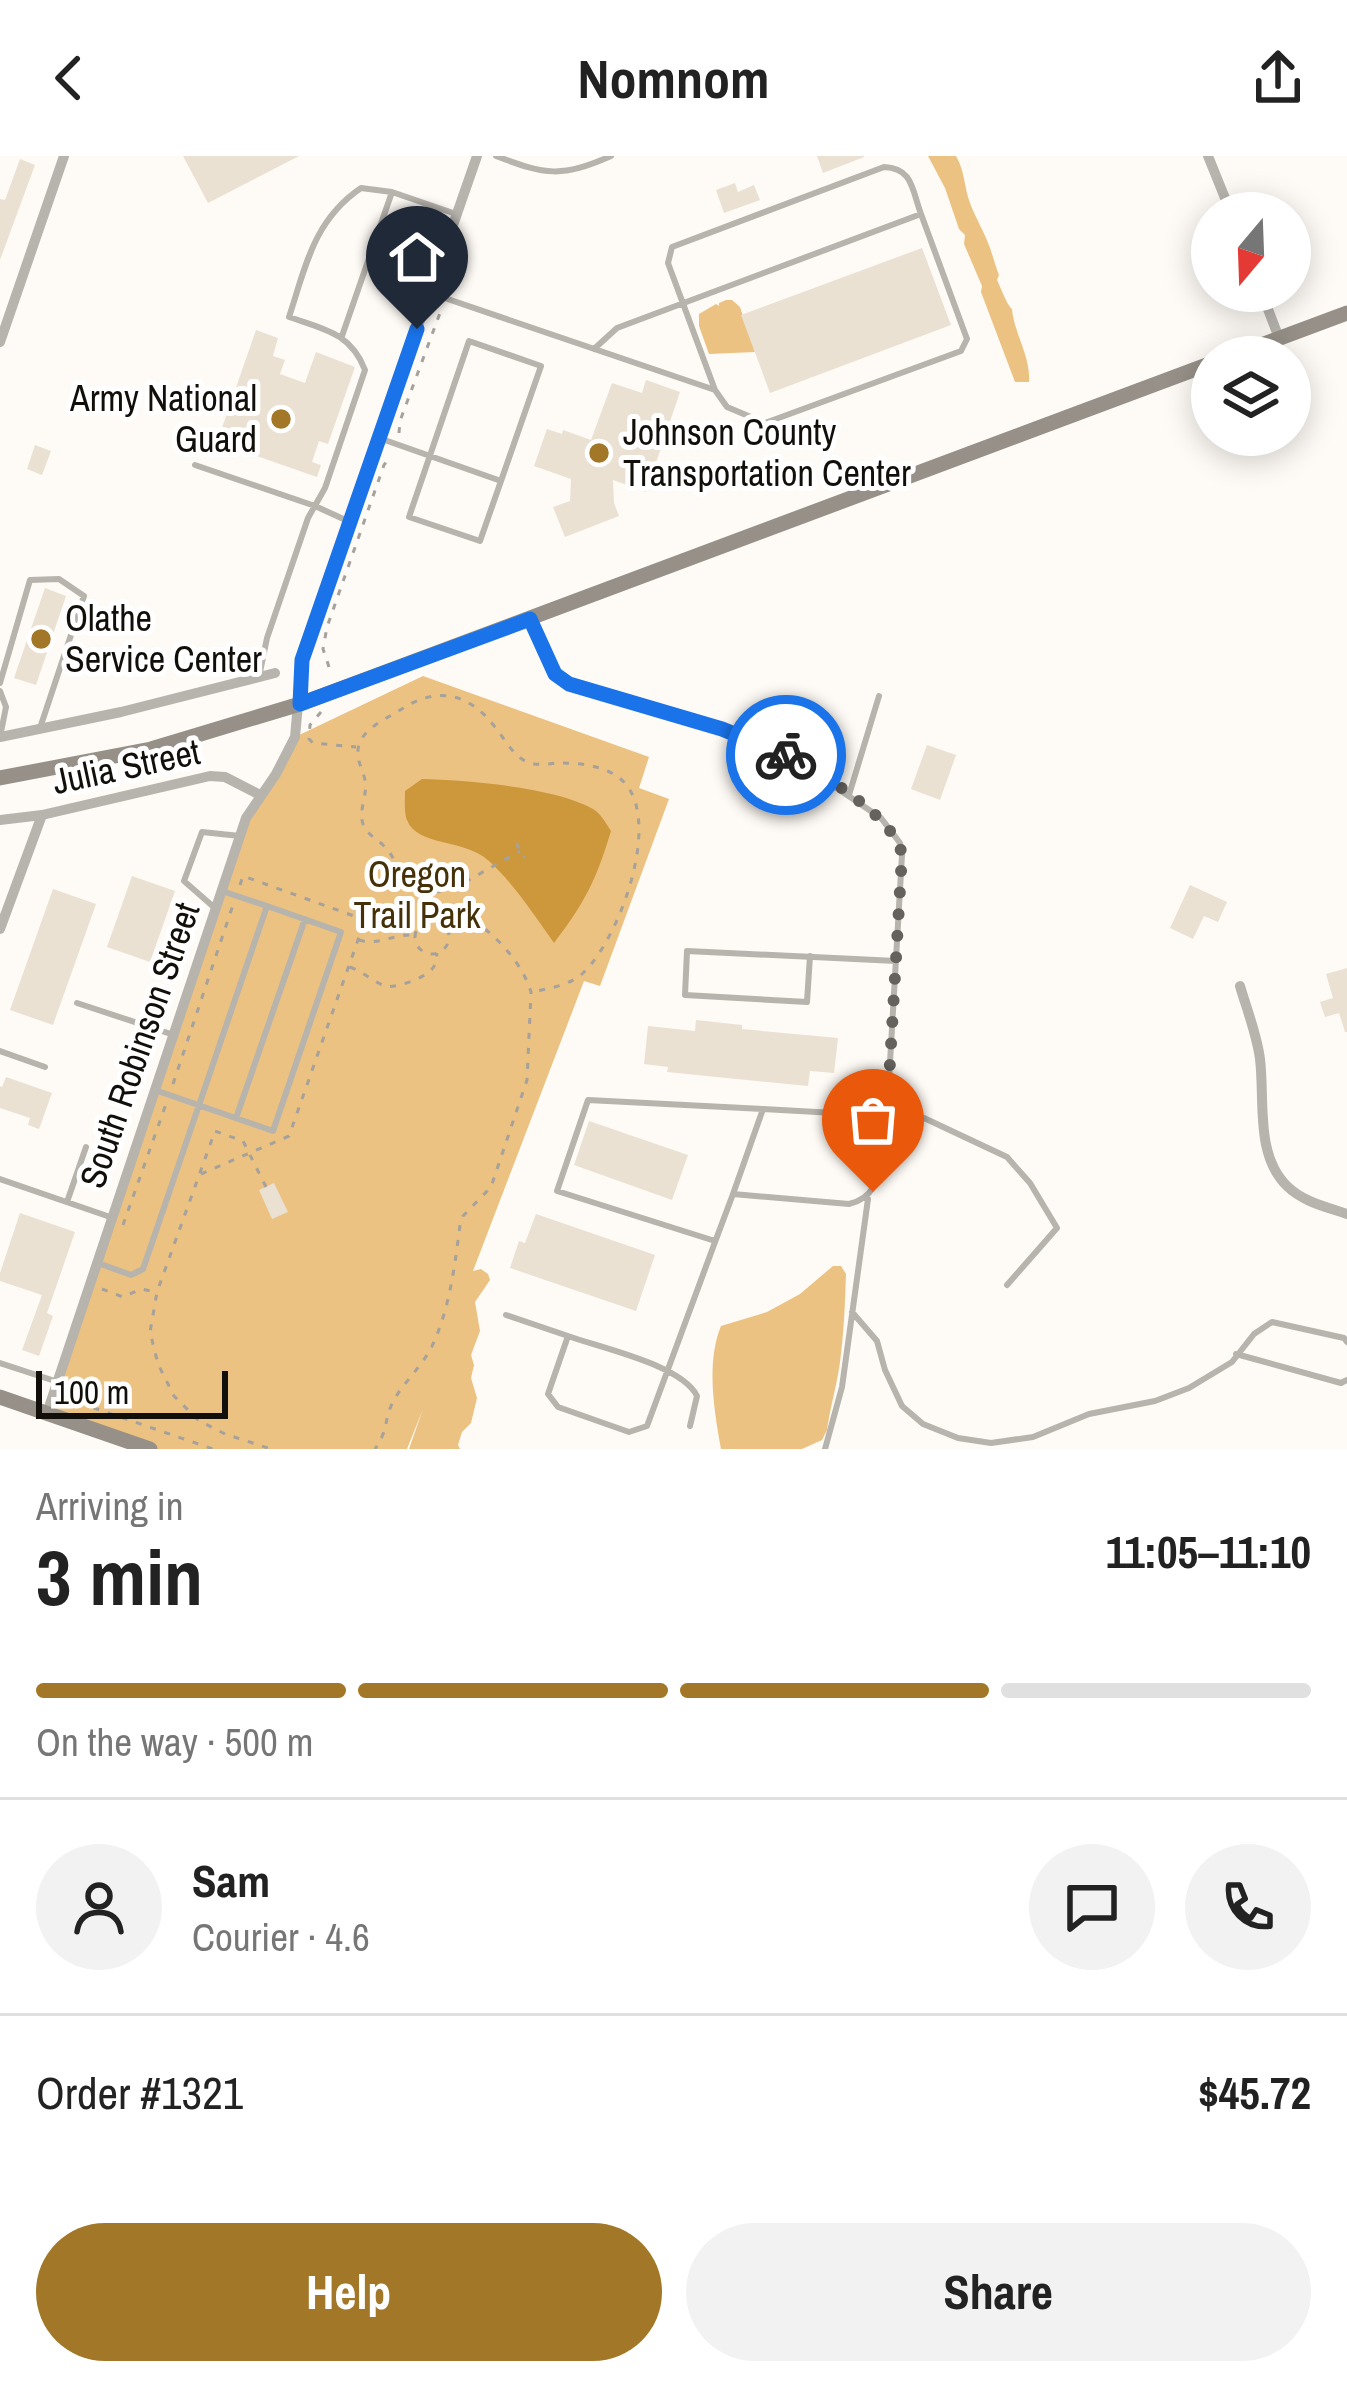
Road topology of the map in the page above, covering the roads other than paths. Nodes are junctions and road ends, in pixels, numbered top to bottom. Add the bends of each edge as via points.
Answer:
1 (64, 156) edge
2 (477, 156) edge
3 (496, 156) edge
4 (580, 156) edge
5 (611, 156) edge
6 (1208, 156) edge
7 (580, 168) junction
8 (392, 192) junction
9 (1223, 192) edge
10 (456, 214) junction
11 (921, 214) junction
12 (430, 292) junction
13 (682, 302) junction
14 (1347, 313) edge
15 (342, 336) junction
16 (1285, 336) edge
17 (0, 342) edge
18 (594, 349) junction
19 (1191, 371) edge
20 (716, 390) junction
21 (379, 438) junction
22 (429, 457) junction
23 (195, 465) dead end
24 (501, 482) junction
25 (315, 506) junction
26 (350, 522) junction
27 (530, 619) junction
28 (274, 673) dead end
29 (259, 677) junction
30 (0, 687) edge
31 (879, 696) dead end
32 (300, 704) junction
33 (40, 728) junction
34 (0, 736) edge
35 (0, 778) edge
36 (260, 795) junction
37 (849, 796) junction
38 (42, 815) junction
39 (0, 820) edge
40 (240, 836) junction
41 (222, 891) junction
42 (267, 906) junction
43 (216, 909) junction
44 (305, 919) junction
45 (0, 929) edge
46 (810, 956) junction
47 (896, 961) junction
48 (1240, 986) dead end
49 (77, 1004) dead end
50 (173, 1035) junction
51 (0, 1051) edge
52 (45, 1067) dead end
53 (155, 1090) junction
54 (199, 1106) junction
55 (763, 1109) junction
56 (887, 1115) junction
57 (236, 1118) junction
58 (86, 1148) dead end
59 (0, 1179) edge
60 (733, 1194) junction
61 (868, 1197) junction
62 (67, 1202) junction
63 (1347, 1214) edge
64 (118, 1221) junction
65 (715, 1241) junction
66 (103, 1265) junction
67 (1007, 1285) dead end
68 (852, 1312) junction
69 (506, 1315) dead end
70 (568, 1336) junction
71 (1347, 1342) edge
72 (1236, 1354) junction
73 (0, 1363) edge
74 (668, 1370) junction
75 (1347, 1380) edge
76 (58, 1382) junction
77 (0, 1397) edge
78 (47, 1413) junction
79 (690, 1426) dead end
80 (150, 1449) edge
81 (825, 1449) edge

1 - 17 street
2 - 10 street, South Robinson Street
3 - 7 lane via 544,172
4 - 7 lane
5 - 7 lane
6 - 9 street
8 - 10 lane
8 - 15 lane
8 - 15 lane via 361,188 315,237 289,317
10 - 12 street, South Robinson Street
11 - 13 lane
11 - 13 lane via 906,173 884,167 672,247 668,263
11 - 20 lane via 967,339 961,351 765,423 727,407
12 - 18 lane
12 - 21 street, South Robinson Street
13 - 18 lane via 616,328
13 - 20 lane
14 - 16 main road
15 - 25 lane via 365,370
18 - 20 lane
19 - 27 main road
21 - 22 lane
21 - 26 street, South Robinson Street
22 - 24 lane
22 - 24 lane via 409,517 426,523 480,541
22 - 24 lane via 469,340 541,366
23 - 25 lane
25 - 26 lane
25 - 29 lane
26 - 32 street, South Robinson Street via 302,660
27 - 32 main road
27 - 37 lane via 555,674 569,684 769,747
28 - 29 street
29 - 33 street
30 - 33 lane via 30,580 59,579 84,596
30 - 34 lane
31 - 37 lane
32 - 35 main road via 152,749
32 - 36 street, South Robinson Street via 296,736
33 - 34 street
36 - 38 street, Julia Street via 210,776
36 - 40 street, South Robinson Street
37 - 47 lane via 900,843
38 - 39 street, Julia Street
38 - 45 street
40 - 41 street, South Robinson Street
40 - 43 lane via 202,832 184,881
41 - 42 lane
41 - 43 street, South Robinson Street
42 - 44 lane
42 - 54 lane
43 - 50 street, South Robinson Street
44 - 57 lane
44 - 57 lane via 341,932 273,1131
46 - 46 lane via 687,951 685,995 807,1002
46 - 47 lane
47 - 56 lane
48 - 63 street via 1259,1053 1272,1166 1299,1196
49 - 50 lane
50 - 53 street, South Robinson Street
51 - 52 lane
53 - 54 lane
53 - 64 street, South Robinson Street
54 - 57 lane
54 - 66 lane via 143,1269 131,1275
55 - 56 lane
55 - 60 lane
55 - 65 lane via 587,1100 557,1191
56 - 61 lane via 880,1172
56 - 67 lane via 955,1131 1007,1157 1030,1183 1058,1228
58 - 62 lane
59 - 62 lane
60 - 61 lane via 849,1204
60 - 65 lane
61 - 68 lane
62 - 64 lane
64 - 66 street, South Robinson Street
65 - 74 lane
66 - 76 street, South Robinson Street
68 - 72 lane via 877,1341 902,1406 923,1424 991,1443 1155,1401
68 - 81 lane
69 - 70 lane
70 - 74 lane
70 - 74 lane via 548,1394 558,1408 628,1432 647,1426
71 - 72 lane via 1272,1322
72 - 75 lane
73 - 76 lane
74 - 79 lane via 695,1390
76 - 78 street, South Robinson Street
77 - 78 main road
78 - 80 main road

